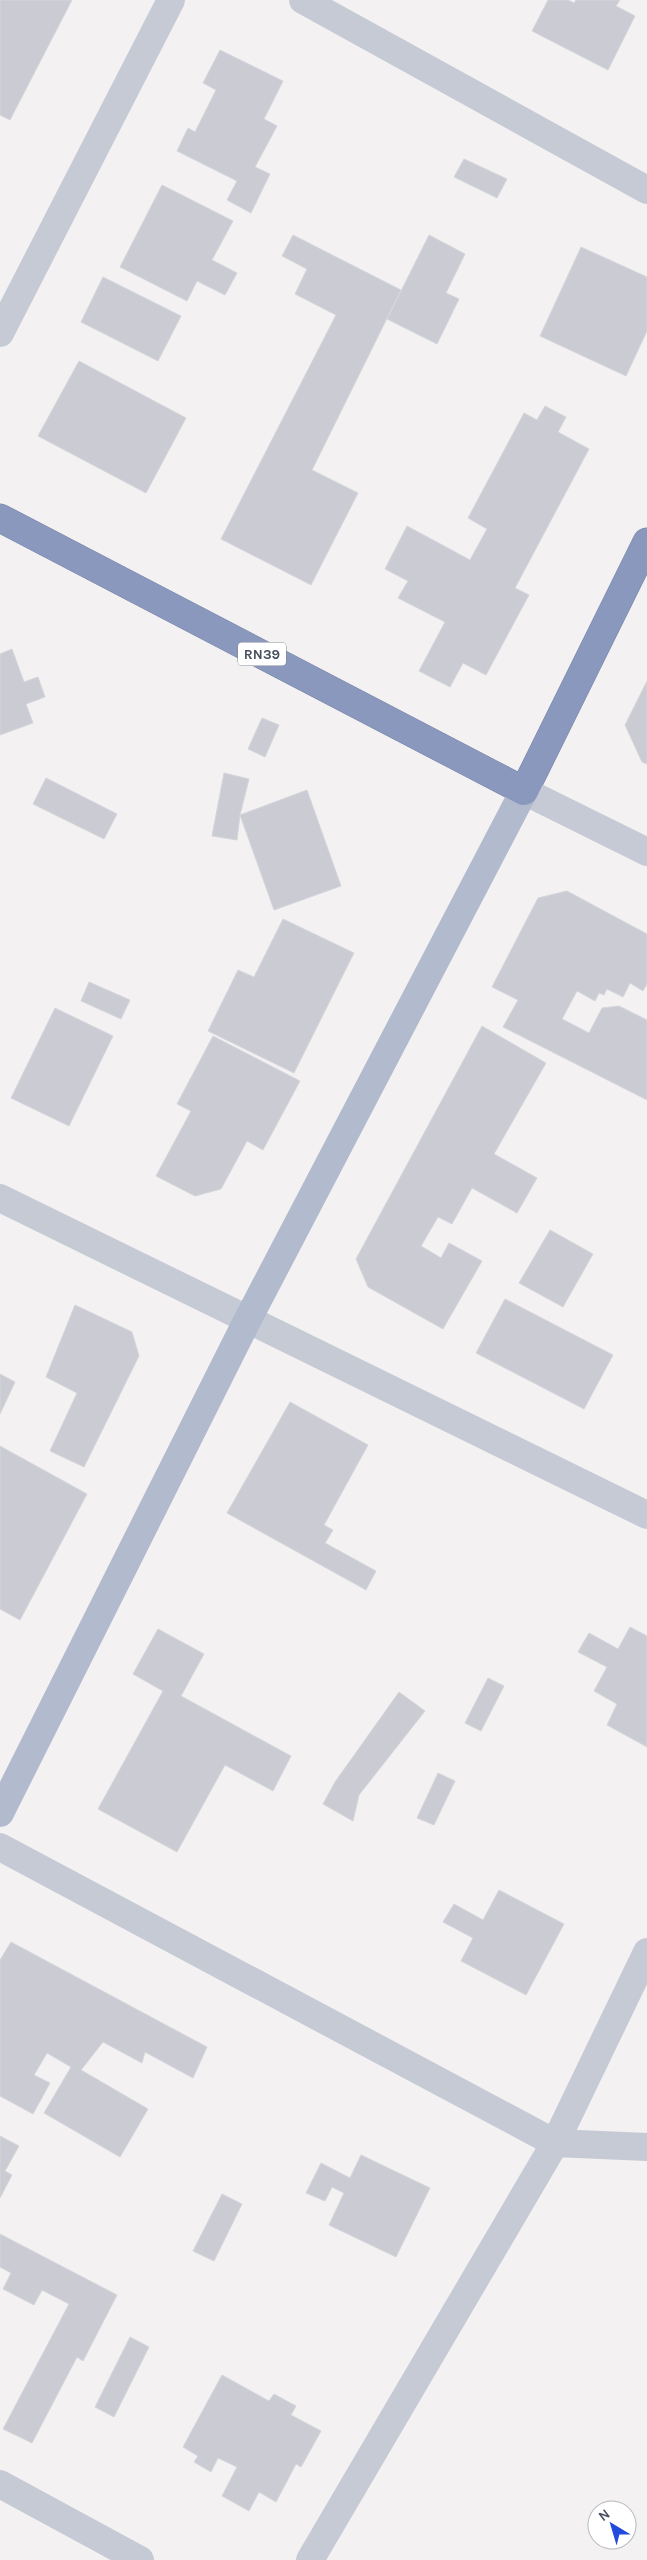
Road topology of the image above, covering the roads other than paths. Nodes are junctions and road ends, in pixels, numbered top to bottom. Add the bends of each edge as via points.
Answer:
1 (170, 0) edge
2 (303, 0) edge
3 (647, 190) edge
4 (0, 333) edge
5 (0, 518) edge
6 (647, 542) edge
7 (524, 791) junction
8 (647, 852) edge
9 (0, 1198) edge
10 (248, 1321) junction
11 (647, 1515) edge
12 (0, 1813) edge
13 (0, 1846) edge
14 (647, 1952) edge
15 (555, 2143) junction
16 (647, 2147) edge
17 (0, 2484) edge
18 (140, 2560) edge
19 (310, 2560) edge

1 - 4 street
2 - 3 street
5 - 7 highway, RN39
6 - 7 highway
7 - 8 street
7 - 10 main road
9 - 10 street
10 - 11 street
10 - 12 main road
13 - 15 street
14 - 15 street
15 - 16 street
15 - 19 street
17 - 18 street

